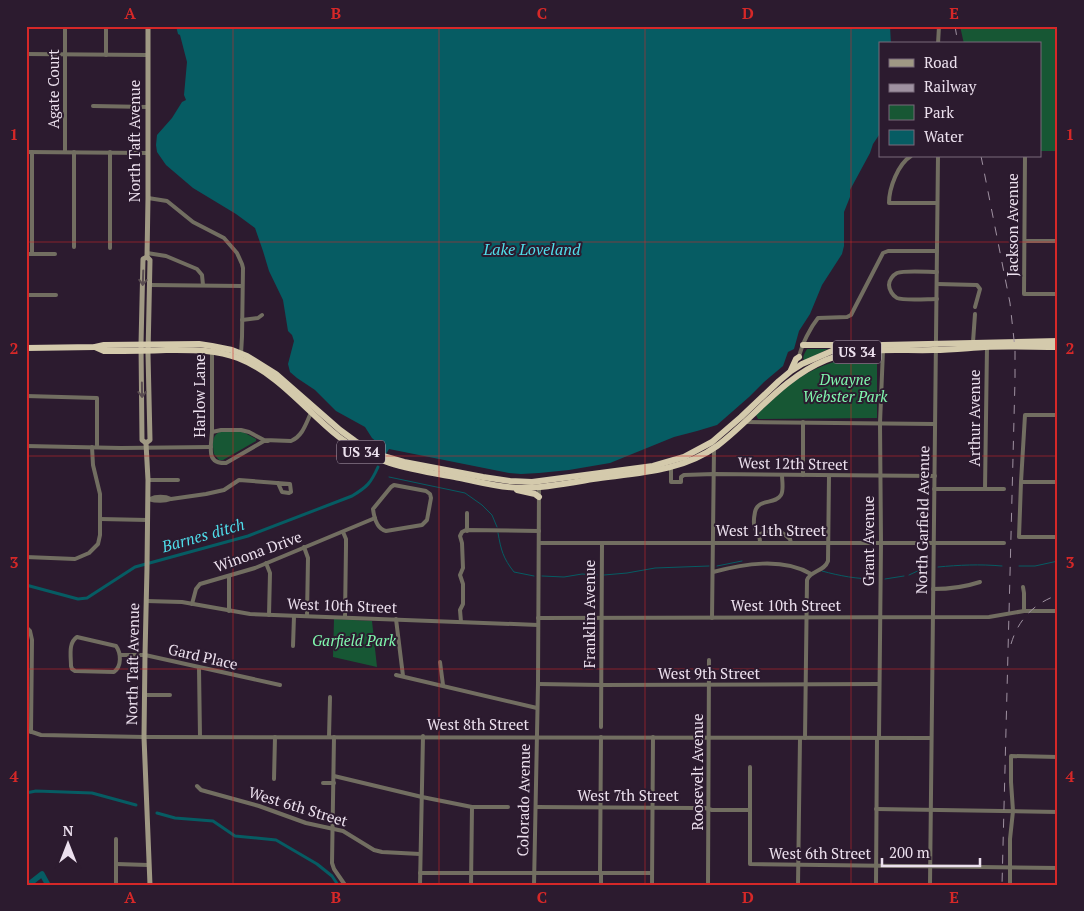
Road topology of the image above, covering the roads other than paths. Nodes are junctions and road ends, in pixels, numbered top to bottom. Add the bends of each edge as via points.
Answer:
1 (65, 26) edge
2 (106, 26) edge
3 (148, 26) edge
4 (939, 26) edge
5 (938, 42) edge
6 (26, 54) edge
7 (65, 54) junction
8 (106, 55) junction
9 (148, 55) junction
10 (93, 106) dead end
11 (148, 107) junction
12 (26, 152) edge
13 (32, 152) junction
14 (65, 152) junction
15 (74, 152) junction
16 (110, 152) junction
17 (148, 152) junction
18 (908, 158) edge
19 (938, 158) edge
20 (1025, 158) edge
21 (148, 198) junction
22 (937, 203) junction
23 (1025, 241) junction
24 (1058, 241) edge
25 (74, 247) dead end
26 (110, 248) dead end
27 (937, 251) junction
28 (29, 254) edge
29 (55, 254) dead end
30 (147, 255) junction
31 (937, 272) junction
32 (937, 284) junction
33 (150, 285) junction
34 (203, 285) junction
35 (242, 286) junction
36 (1058, 294) edge
37 (26, 295) edge
38 (56, 295) dead end
39 (937, 298) junction
40 (975, 307) dead end
41 (974, 314) dead end
42 (262, 315) dead end
43 (242, 320) junction
44 (1058, 341) edge
45 (973, 342) junction
46 (986, 344) junction
47 (1027, 344) junction
48 (803, 345) junction
49 (857, 346) junction
50 (149, 347) junction
51 (936, 347) junction
52 (1058, 347) edge
53 (26, 348) edge
54 (141, 348) junction
55 (883, 348) junction
56 (212, 349) junction
57 (240, 356) junction
58 (799, 357) junction
59 (804, 367) junction
60 (790, 372) junction
61 (26, 396) edge
62 (313, 409) junction
63 (755, 412) junction
64 (1058, 415) edge
65 (743, 419) junction
66 (758, 422) junction
67 (803, 422) junction
68 (880, 423) junction
69 (935, 424) junction
70 (212, 432) junction
71 (268, 441) junction
72 (146, 445) junction
73 (26, 446) edge
74 (94, 447) junction
75 (211, 447) junction
76 (714, 448) junction
77 (677, 459) junction
78 (671, 468) junction
79 (714, 474) junction
80 (782, 475) junction
81 (803, 475) junction
82 (829, 476) junction
83 (880, 476) junction
84 (935, 476) junction
85 (148, 480) junction
86 (178, 480) dead end
87 (1021, 482) junction
88 (1058, 482) edge
89 (278, 483) dead end
90 (539, 484) junction
91 (512, 488) junction
92 (986, 488) junction
93 (934, 489) junction
94 (1004, 489) dead end
95 (539, 497) junction
96 (149, 499) junction
97 (467, 513) dead end
98 (375, 518) junction
99 (100, 520) junction
100 (148, 520) junction
101 (467, 531) junction
102 (343, 532) junction
103 (539, 532) junction
104 (759, 535) junction
105 (1058, 537) edge
106 (713, 542) junction
107 (539, 543) junction
108 (602, 543) junction
109 (760, 543) junction
110 (791, 543) junction
111 (828, 543) junction
112 (881, 543) junction
113 (934, 543) junction
114 (1004, 543) dead end
115 (304, 547) junction
116 (26, 558) edge
117 (266, 563) junction
118 (713, 572) junction
119 (811, 574) junction
120 (229, 576) junction
121 (980, 582) dead end
122 (1022, 587) dead end
123 (933, 589) junction
124 (146, 601) junction
125 (192, 604) junction
126 (229, 611) junction
127 (1024, 611) junction
128 (1058, 611) edge
129 (269, 615) junction
130 (294, 616) junction
131 (307, 616) junction
132 (345, 617) junction
133 (806, 617) junction
134 (880, 617) junction
135 (933, 617) junction
136 (538, 618) junction
137 (602, 618) junction
138 (712, 618) junction
139 (396, 619) junction
140 (461, 622) junction
141 (538, 625) junction
142 (26, 627) edge
143 (293, 646) dead end
144 (120, 655) junction
145 (145, 655) junction
146 (709, 660) dead end
147 (440, 662) dead end
148 (199, 668) junction
149 (396, 674) dead end
150 (402, 676) junction
151 (538, 684) junction
152 (879, 684) junction
153 (280, 685) dead end
154 (443, 685) junction
155 (601, 685) junction
156 (710, 685) junction
157 (805, 685) junction
158 (487, 689) dead end
159 (144, 695) junction
160 (170, 695) dead end
161 (486, 696) junction
162 (330, 697) dead end
163 (537, 708) junction
164 (601, 727) dead end
165 (28, 731) edge
166 (423, 736) junction
167 (144, 737) junction
168 (200, 737) junction
169 (275, 737) junction
170 (332, 737) junction
171 (536, 737) junction
172 (601, 737) junction
173 (653, 737) junction
174 (710, 738) junction
175 (802, 738) junction
176 (878, 738) junction
177 (932, 738) junction
178 (1058, 757) edge
179 (750, 767) dead end
180 (334, 776) junction
181 (274, 779) dead end
182 (323, 783) dead end
183 (334, 784) junction
184 (196, 786) dead end
185 (422, 797) junction
186 (472, 807) junction
187 (508, 807) dead end
188 (536, 807) junction
189 (600, 807) junction
190 (652, 808) junction
191 (709, 809) junction
192 (876, 809) junction
193 (750, 810) junction
194 (931, 810) junction
195 (1013, 811) junction
196 (1058, 812) edge
197 (333, 828) junction
198 (116, 839) dead end
199 (420, 854) junction
200 (116, 864) junction
201 (148, 865) junction
202 (798, 865) junction
203 (876, 865) junction
204 (930, 866) junction
205 (1010, 867) junction
206 (1058, 868) edge
207 (420, 873) junction
208 (471, 873) junction
209 (535, 873) junction
210 (600, 873) junction
211 (652, 873) junction
212 (116, 885) edge
213 (150, 885) edge
214 (345, 885) edge
215 (420, 885) edge
216 (471, 885) edge
217 (534, 885) edge
218 (601, 885) edge
219 (652, 885) edge
220 (708, 885) edge
221 (798, 885) edge
222 (876, 885) edge
223 (930, 885) edge
224 (1010, 885) edge

1 - 7 street, Agate Court
2 - 8 street
3 - 9 main road, North Taft Avenue
4 - 5 street
6 - 7 street
7 - 8 street
7 - 14 street, Agate Court
8 - 9 street
9 - 11 main road, North Taft Avenue
10 - 11 street
11 - 17 main road, North Taft Avenue
12 - 13 street
13 - 14 street
13 - 28 street
14 - 15 street
15 - 16 street
15 - 25 street
16 - 17 street
16 - 26 street
17 - 21 main road, North Taft Avenue
18 - 22 street via 892,184 889,203
19 - 22 street, North Garfield Avenue
20 - 23 street, Jackson Avenue
21 - 30 main road, North Taft Avenue
21 - 35 street via 167,201 193,222 224,238 240,258
22 - 27 street, North Garfield Avenue
23 - 24 street
23 - 36 street, Jackson Avenue via 1024,294
27 - 31 street, North Garfield Avenue
27 - 48 street via 883,253 851,315 818,318
28 - 29 street
30 - 33 main road, North Taft Avenue
30 - 34 street via 166,256 197,269 201,272
30 -> 54 main road, North Taft Avenue via 143,260
31 - 32 street, North Garfield Avenue
31 - 39 street via 900,272 890,279 889,288 898,298
32 - 39 street, North Garfield Avenue
32 - 40 street via 978,285 980,289
33 - 34 street
33 - 50 main road, North Taft Avenue
34 - 35 street
35 - 43 street
37 - 38 street
39 - 51 street, North Garfield Avenue
41 - 45 street
42 - 43 street
43 - 57 street
44 - 47 highway, US 34
45 - 46 highway, US 34
45 - 51 highway, US 34
46 - 47 highway, US 34
46 - 51 highway, US 34
46 - 92 street, Arthur Avenue
47 - 52 highway, US 34
48 - 49 highway
48 - 58 street
49 - 55 highway, US 34
49 - 59 highway, US 34 via 832,352
50 - 54 highway, US 34
50 - 56 highway, US 34
50 - 72 main road, North Taft Avenue via 150,440
51 - 55 highway, US 34
51 - 69 street, North Garfield Avenue
53 - 54 highway, US 34 via 95,347 104,351
54 -> 72 main road, North Taft Avenue via 142,440
55 - 59 highway, US 34 via 836,356
55 - 68 street, Grant Avenue
56 - 57 highway, US 34
56 - 70 street, Harlow Lane
57 - 62 highway, US 34 via 276,374
58 - 59 street
58 - 60 highway
59 - 60 highway, US 34
59 - 63 highway, US 34
60 - 65 highway, US 34
61 - 74 street via 97,398
62 - 71 street via 301,434 294,440
62 - 90 highway, US 34 via 376,454 483,477
62 - 91 highway, US 34 via 341,439 376,459
63 - 65 highway, US 34
63 - 66 highway
64 - 87 street via 1025,415
65 - 66 street
65 - 76 highway, US 34
65 - 77 highway, US 34 via 712,442
66 - 67 street
67 - 68 street
67 - 81 street
68 - 69 street
68 - 83 street, Grant Avenue
69 - 84 street, North Garfield Avenue
70 - 71 street via 246,431
70 - 75 street, Harlow Lane
71 - 75 street via 223,463 214,460
72 - 74 street
72 - 75 street
72 - 85 main road, North Taft Avenue
73 - 74 street
74 - 99 street
76 - 78 highway, US 34
76 - 79 street
77 - 78 highway
77 - 90 highway, US 34 via 653,466
78 - 79 street, West 12th Street via 672,482 680,482 684,475
78 - 90 highway, US 34
79 - 80 street, West 12th Street
79 - 106 street
80 - 81 street, West 12th Street
80 - 104 street via 781,496 760,504 755,510 755,528
81 - 82 street, West 12th Street
82 - 83 street, West 12th Street
82 - 111 street
83 - 84 street, West 12th Street
83 - 112 street, Grant Avenue
84 - 93 street, North Garfield Avenue
85 - 86 street
85 - 96 main road, North Taft Avenue
87 - 88 street
87 - 105 street via 1019,537
89 - 96 street via 238,480 224,490 206,494
90 - 91 highway, US 34
90 - 95 street
91 - 95 highway
92 - 93 street
92 - 94 street
93 - 113 street, North Garfield Avenue
95 - 103 street
96 - 100 main road, North Taft Avenue
97 - 101 street
98 - 98 street via 385,531 422,525 427,520 430,494 394,485 374,507
98 - 102 street, Winona Drive
99 - 100 street
99 - 116 street via 98,544 84,556 70,559
100 - 124 main road, North Taft Avenue
101 - 103 street
101 - 140 street via 460,533 463,568 460,575 463,584
102 - 115 street, Winona Drive
102 - 132 street via 346,539
103 - 107 street
104 - 109 street
104 - 110 street via 777,530
106 - 108 street, West 11th Street
106 - 109 street, West 11th Street
106 - 118 street
107 - 108 street, West 11th Street
107 - 136 street
108 - 137 street, Franklin Avenue
109 - 110 street, West 11th Street
110 - 111 street, West 11th Street
111 - 112 street, West 11th Street
111 - 119 street via 826,564
112 - 113 street, West 11th Street
112 - 134 street, Grant Avenue
113 - 114 street, West 11th Street
113 - 123 street, North Garfield Avenue
115 - 117 street, Winona Drive
115 - 131 street via 308,558
117 - 120 street, Winona Drive
117 - 129 street via 270,573
118 - 119 street via 748,564 770,564 797,568
118 - 138 street
119 - 133 street via 807,580
120 - 125 street, Winona Drive via 198,585
120 - 126 street
121 - 123 street
122 - 127 street
123 - 135 street, North Garfield Avenue
124 - 125 street, West 10th Street
124 - 145 main road, North Taft Avenue
125 - 126 street, West 10th Street
126 - 129 street, West 10th Street
127 - 128 street, West 10th Street
127 - 135 street, West 10th Street via 989,617
129 - 130 street, West 10th Street
130 - 131 street, West 10th Street
130 - 143 street
131 - 132 street, West 10th Street
132 - 139 street, West 10th Street
133 - 134 street, West 10th Street
133 - 138 street, West 10th Street
133 - 157 street
134 - 135 street, West 10th Street
134 - 152 street, Grant Avenue
135 - 177 street, North Garfield Avenue
136 - 137 street, West 10th Street
136 - 141 street, Colorado Avenue
137 - 138 street, West 10th Street
137 - 155 street, Franklin Avenue
139 - 140 street, West 10th Street
139 - 150 street
140 - 141 street, West 10th Street
141 - 151 street, Colorado Avenue
142 - 165 street via 32,635
144 - 144 street via 119,668 114,672 75,671 71,666 71,644 78,637 116,646
144 - 145 street, Gard Place
145 - 148 street, Gard Place
145 - 159 main road, North Taft Avenue
146 - 156 street, Roosevelt Avenue
147 - 154 street
148 - 153 street, Gard Place
148 - 168 street
149 - 150 street
150 - 154 street
151 - 155 street, West 9th Street
151 - 163 street, Colorado Avenue
152 - 157 street, West 9th Street
152 - 176 street, Grant Avenue
154 - 161 street
155 - 156 street, West 9th Street
155 - 164 street, Franklin Avenue
156 - 157 street, West 9th Street
156 - 174 street, Roosevelt Avenue
157 - 175 street
158 - 161 street
159 - 160 street
159 - 167 main road, North Taft Avenue
161 - 163 street
162 - 170 street
163 - 171 street, Colorado Avenue
165 - 167 street, West 8th Street via 42,735
166 - 170 street, West 8th Street
166 - 171 street, West 8th Street
166 - 185 street
167 - 168 street, West 8th Street
167 - 201 main road, North Taft Avenue
168 - 169 street, West 8th Street
169 - 170 street, West 8th Street
169 - 181 street
170 - 180 street
171 - 172 street, West 8th Street
171 - 188 street, Colorado Avenue
172 - 173 street, West 8th Street
172 - 189 street
173 - 174 street, West 8th Street
173 - 190 street
174 - 175 street, West 8th Street
174 - 191 street, Roosevelt Avenue
175 - 176 street, West 8th Street
175 - 202 street
176 - 177 street, West 8th Street
176 - 192 street, Grant Avenue
177 - 194 street, North Garfield Avenue
178 - 195 street via 1011,756
179 - 193 street
180 - 183 street
180 - 185 street
182 - 183 street
183 - 197 street
184 - 197 street, West 6th Street via 306,823
185 - 186 street
185 - 199 street
186 - 187 street
186 - 208 street
188 - 189 street, West 7th Street
188 - 209 street, Colorado Avenue
189 - 190 street, West 7th Street
189 - 210 street
190 - 191 street, West 7th Street
190 - 211 street
191 - 193 street, West 7th Street
191 - 220 street, Roosevelt Avenue
192 - 194 street
192 - 203 street, Grant Avenue
193 - 202 street, West 6th Street via 750,864
194 - 195 street
194 - 204 street, North Garfield Avenue
195 - 196 street
195 - 205 street
197 - 199 street, West 6th Street via 374,850
197 - 214 street via 332,866
198 - 200 street
199 - 207 street
200 - 201 street
200 - 212 street
201 - 213 main road, North Taft Avenue
202 - 203 street, West 6th Street
202 - 221 street
203 - 204 street, West 6th Street
203 - 222 street, Grant Avenue
204 - 205 street, West 6th Street
204 - 223 street, North Garfield Avenue
205 - 206 street, West 6th Street
205 - 224 street
207 - 208 street
207 - 215 street
208 - 209 street
208 - 216 street
209 - 210 street
209 - 217 street, Colorado Avenue
210 - 211 street
210 - 218 street
211 - 219 street

